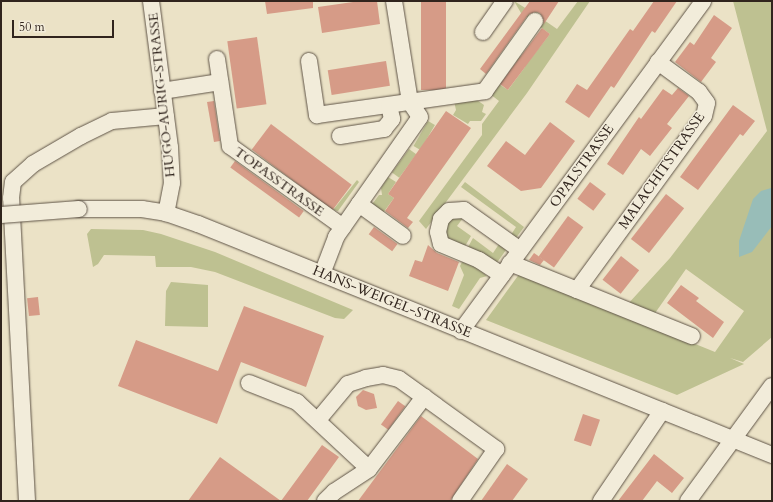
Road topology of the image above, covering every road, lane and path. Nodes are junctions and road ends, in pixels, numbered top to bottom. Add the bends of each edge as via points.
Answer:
1 (151, 1) edge
2 (394, 1) edge
3 (505, 1) edge
4 (703, 1) edge
5 (535, 21) dead end
6 (483, 32) dead end
7 (216, 59) dead end
8 (309, 61) dead end
9 (658, 62) junction
10 (220, 82) junction
11 (162, 90) junction
12 (410, 102) junction
13 (389, 105) junction
14 (166, 116) junction
15 (340, 136) dead end
16 (359, 204) junction
17 (166, 213) junction
18 (1, 215) edge
19 (343, 227) junction
20 (403, 236) dead end
21 (511, 263) junction
22 (322, 274) junction
23 (577, 290) junction
24 (461, 331) junction
25 (692, 336) dead end
26 (249, 383) dead end
27 (772, 386) edge
28 (424, 397) junction
29 (662, 411) junction
30 (318, 420) junction
31 (733, 439) junction
32 (772, 455) edge
33 (369, 469) junction
34 (27, 501) edge
35 (325, 501) edge
36 (460, 501) edge
37 (601, 501) edge
38 (688, 501) edge

1 - 11 street, HUGO-AURIG-STRASSE
2 - 12 street
3 - 6 street
4 - 9 street, OPALSTRASSE
5 - 12 street via 485,91
7 - 10 street, TOPASSTRASSE
8 - 13 street via 317,115
9 - 21 street, OPALSTRASSE
9 - 23 street, MALACHITSTRASSE via 699,92 707,103 704,116
10 - 11 street
10 - 19 street, TOPASSTRASSE via 230,146
11 - 14 street, HUGO-AURIG-STRASSE
12 - 13 street
12 - 16 street via 420,117
13 - 15 street via 392,119 384,129
14 - 17 street, HUGO-AURIG-STRASSE via 172,183
14 - 34 street via 112,121 33,164 13,182 11,198
16 - 19 street
16 - 20 street
17 - 18 street, HANS-WEIGEL-STRASSE, bridge via 126,208
17 - 22 street, HANS-WEIGEL-STRASSE
19 - 22 street via 336,237
21 - 23 street
21 - 24 street, OPALSTRASSE
22 - 24 street, HANS-WEIGEL-STRASSE
23 - 25 street
24 - 29 street, HANS-WEIGEL-STRASSE
26 - 30 street via 297,402
27 - 31 street
28 - 30 street via 399,379 383,376 366,378 348,384
28 - 33 street
28 - 36 street via 496,449
29 - 31 street, HANS-WEIGEL-STRASSE
29 - 37 street
30 - 33 street
31 - 32 street, HANS-WEIGEL-STRASSE
31 - 38 street
33 - 35 street

